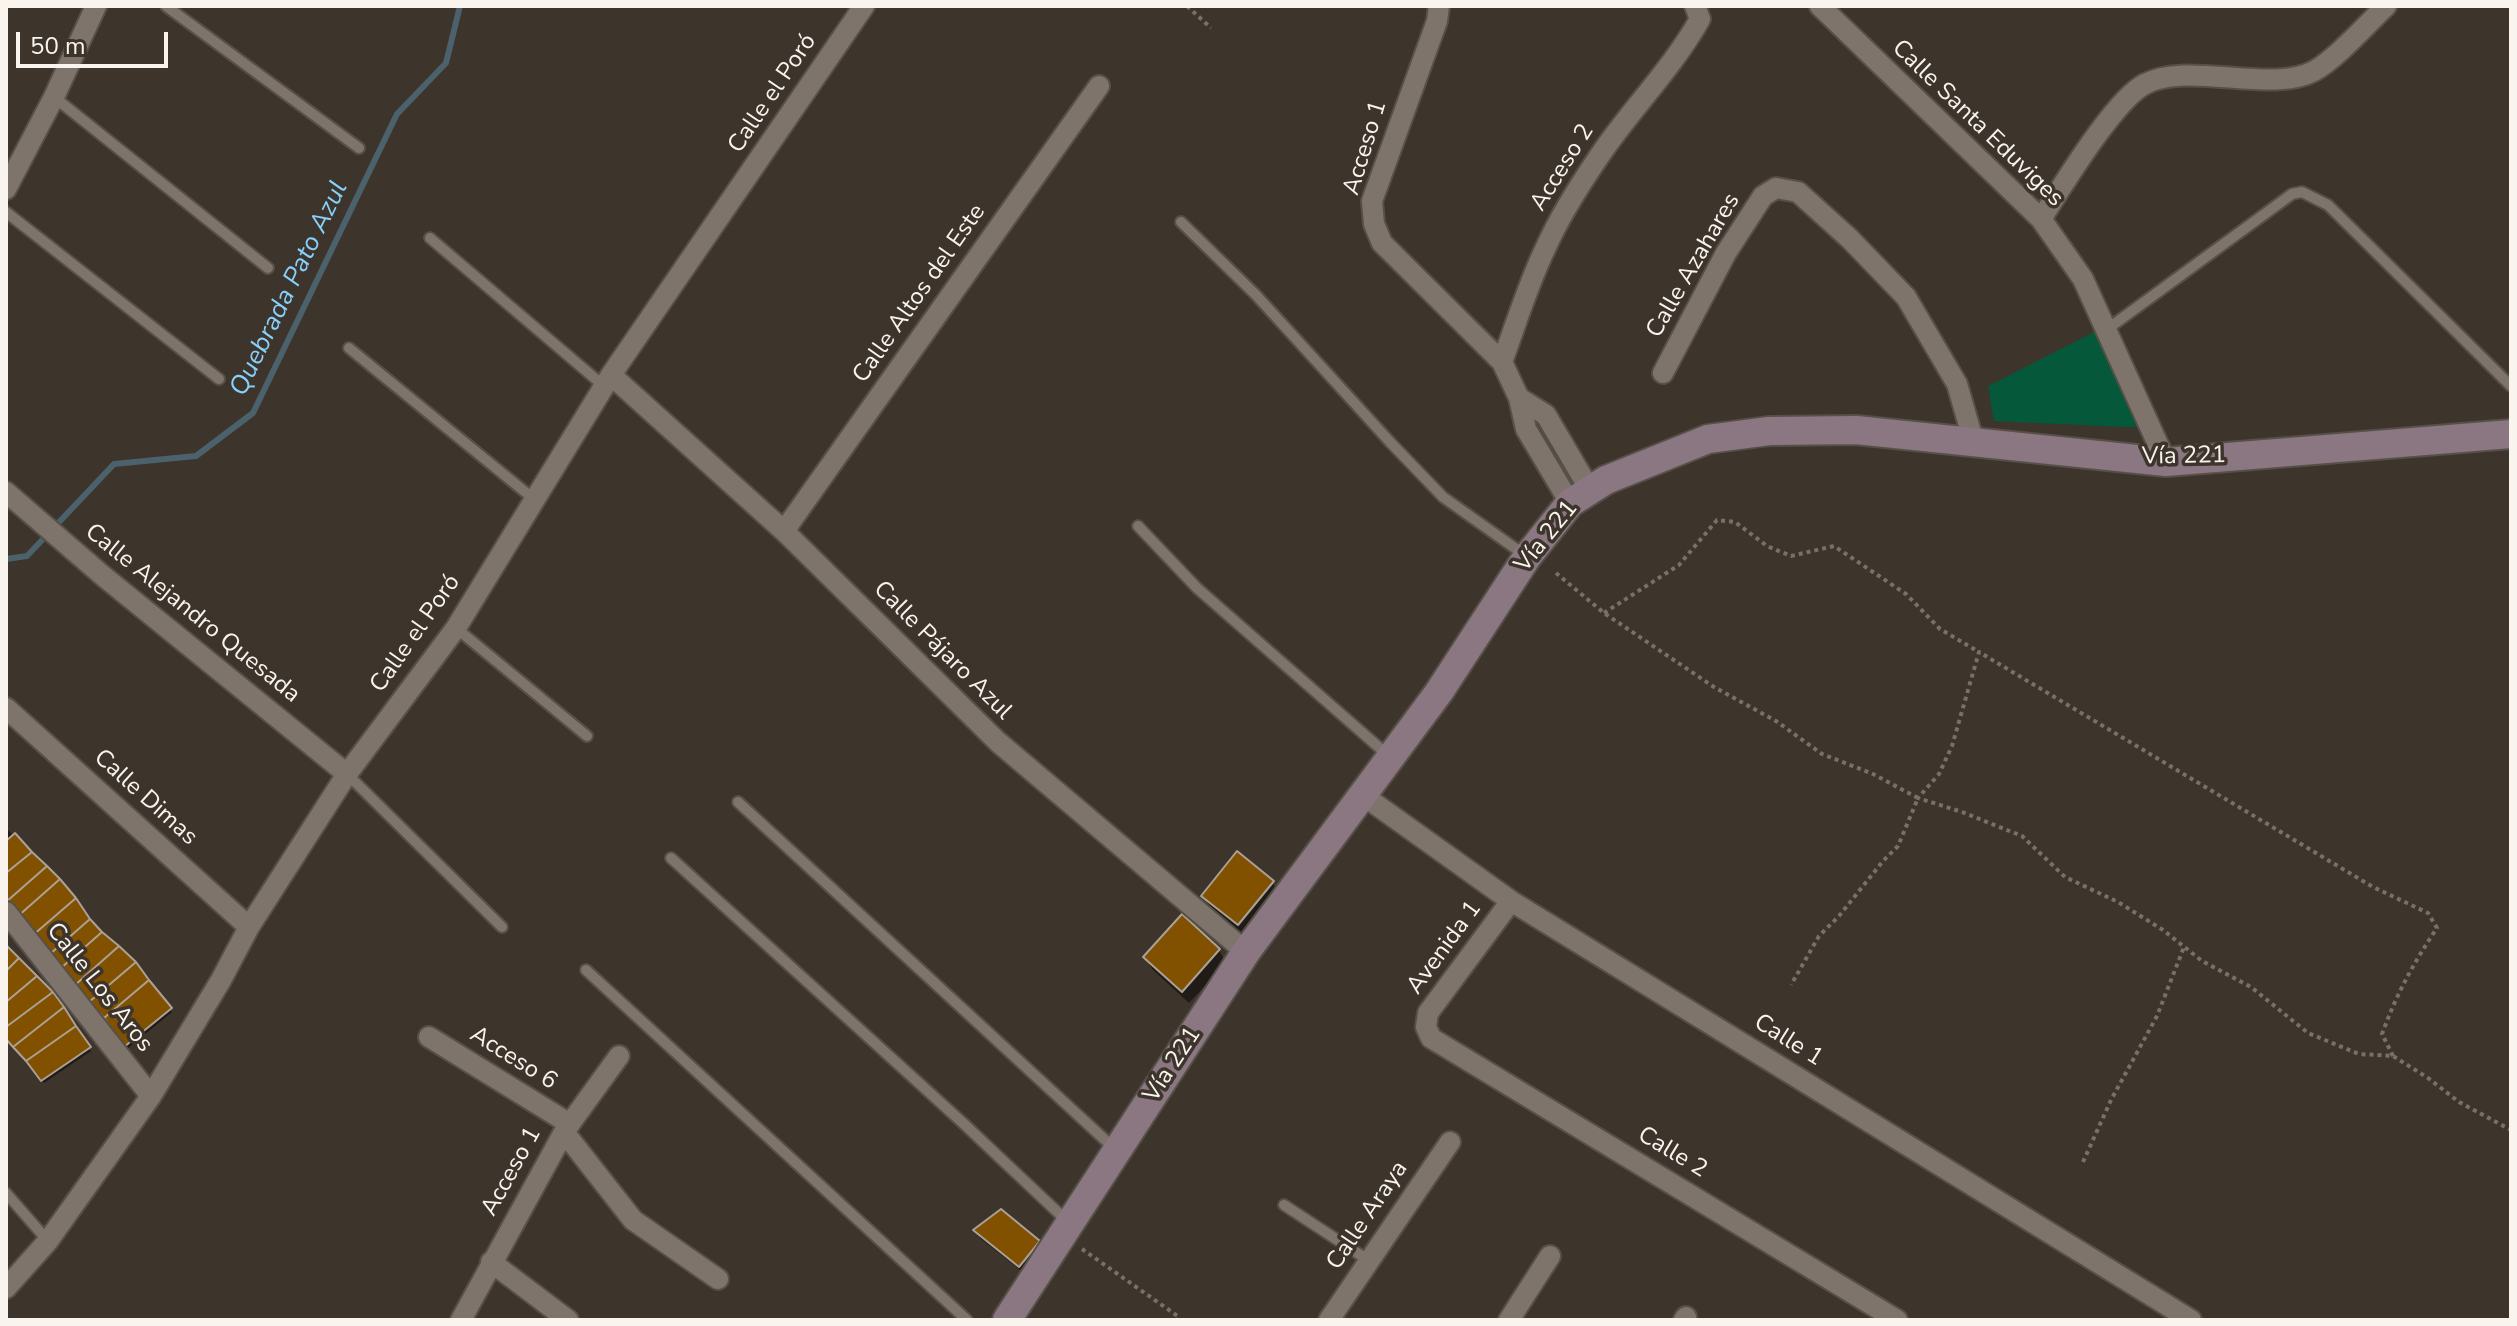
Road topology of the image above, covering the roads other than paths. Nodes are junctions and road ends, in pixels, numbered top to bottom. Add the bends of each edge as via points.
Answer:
1 (96, 6) edge
2 (166, 6) edge
3 (864, 6) edge
4 (1439, 6) edge
5 (2386, 6) edge
6 (1827, 9) edge
7 (1697, 13) edge
8 (1099, 86) dead end
9 (54, 97) junction
10 (359, 148) dead end
11 (6, 189) edge
12 (6, 212) edge
13 (2041, 219) junction
14 (1181, 222) dead end
15 (430, 238) dead end
16 (268, 268) dead end
17 (2106, 330) junction
18 (349, 348) dead end
19 (1502, 362) junction
20 (1663, 373) dead end
21 (219, 379) dead end
22 (608, 381) junction
23 (2511, 386) edge
24 (2511, 434) edge
25 (1974, 443) junction
26 (2166, 462) junction
27 (6, 492) edge
28 (1580, 497) junction
29 (535, 500) junction
30 (1138, 526) dead end
31 (784, 531) junction
32 (1527, 557) junction
33 (456, 628) junction
34 (6, 708) edge
35 (587, 736) dead end
36 (1391, 758) junction
37 (347, 774) junction
38 (1364, 796) junction
39 (738, 802) dead end
40 (671, 858) dead end
41 (1511, 901) junction
42 (6, 912) edge
43 (249, 927) junction
44 (502, 927) dead end
45 (1246, 952) junction
46 (586, 970) dead end
47 (1426, 1027) joint
48 (429, 1037) dead end
49 (619, 1056) dead end
50 (151, 1096) junction
51 (567, 1128) junction
52 (1450, 1142) dead end
53 (1118, 1151) junction
54 (6, 1193) edge
55 (1284, 1205) dead end
56 (1067, 1230) junction
57 (48, 1241) junction
58 (1550, 1256) dead end
59 (1368, 1260) junction
60 (491, 1262) junction
61 (718, 1279) dead end
62 (6, 1288) edge
63 (461, 1320) edge
64 (568, 1320) edge
65 (967, 1320) edge
66 (1007, 1320) edge
67 (1329, 1320) edge
68 (1509, 1320) edge
69 (1897, 1320) edge
70 (2191, 1320) edge

1 - 9 street
2 - 10 lane
3 - 22 street, Calle el Poró
4 - 19 street, Acceso 1 via 1372,201 1374,224 1382,243
5 - 13 street via 2313,72 2294,78 2190,76 2144,84 2095,139
6 - 13 street, Calle Santa Eduviges
7 - 19 street, Acceso 2 via 1688,40 1599,157 1561,218
8 - 31 street, Calle Altos del Este
9 - 11 street
9 - 16 lane
12 - 21 lane
13 - 17 street, Calle Santa Eduviges via 2083,279
14 - 32 lane via 1443,497
15 - 22 lane
17 - 23 lane via 2292,194 2302,192 2328,205
17 - 26 street, Calle Santa Eduviges
18 - 29 lane
19 - 28 street, Acceso 1 via 1526,429
20 - 25 street, Calle Azahares via 1726,253 1763,196 1776,188 1798,192 1906,297 1957,384
22 - 29 street, Calle el Poró
22 - 31 street, Calle Pájaro Azul
24 - 26 main road, Vía 221
25 - 26 main road, Vía 221
25 - 28 main road, Vía 221 via 1856,430 1769,431 1708,439 1606,480
27 - 37 street, Calle Alejandro Quesada
28 - 32 main road, Vía 221
29 - 33 street, Calle el Poró
30 - 36 lane via 1197,588
31 - 45 street, Calle Pájaro Azul via 998,742
32 - 36 main road, Vía 221
33 - 35 lane
33 - 37 street, Calle el Poró
34 - 43 street, Calle Dimas
36 - 38 main road, Vía 221
37 - 43 street, Calle el Poró
37 - 44 lane
38 - 41 street, Calle 1
38 - 45 main road, Vía 221
39 - 53 lane
40 - 56 lane via 963,1123
41 - 47 street, Avenida 1 via 1428,1013
41 - 70 street, Calle 1
42 - 50 street, Calle Los Aros
43 - 50 street, Calle el Poró
45 - 53 main road, Vía 221
46 - 65 lane
47 - 69 street, Calle 2 via 1431,1038
48 - 51 street, Acceso 6
49 - 51 street, Acceso 1
50 - 57 street, Calle el Poró
51 - 60 street, Acceso 1
51 - 61 street via 633,1220
52 - 59 street, Calle Araya
53 - 56 main road, Vía 221
54 - 57 lane
55 - 59 lane
56 - 66 main road, Vía 221
57 - 62 street, Calle el Poró
58 - 68 street
59 - 67 street, Calle Araya
60 - 63 street, Acceso 1
60 - 64 street

